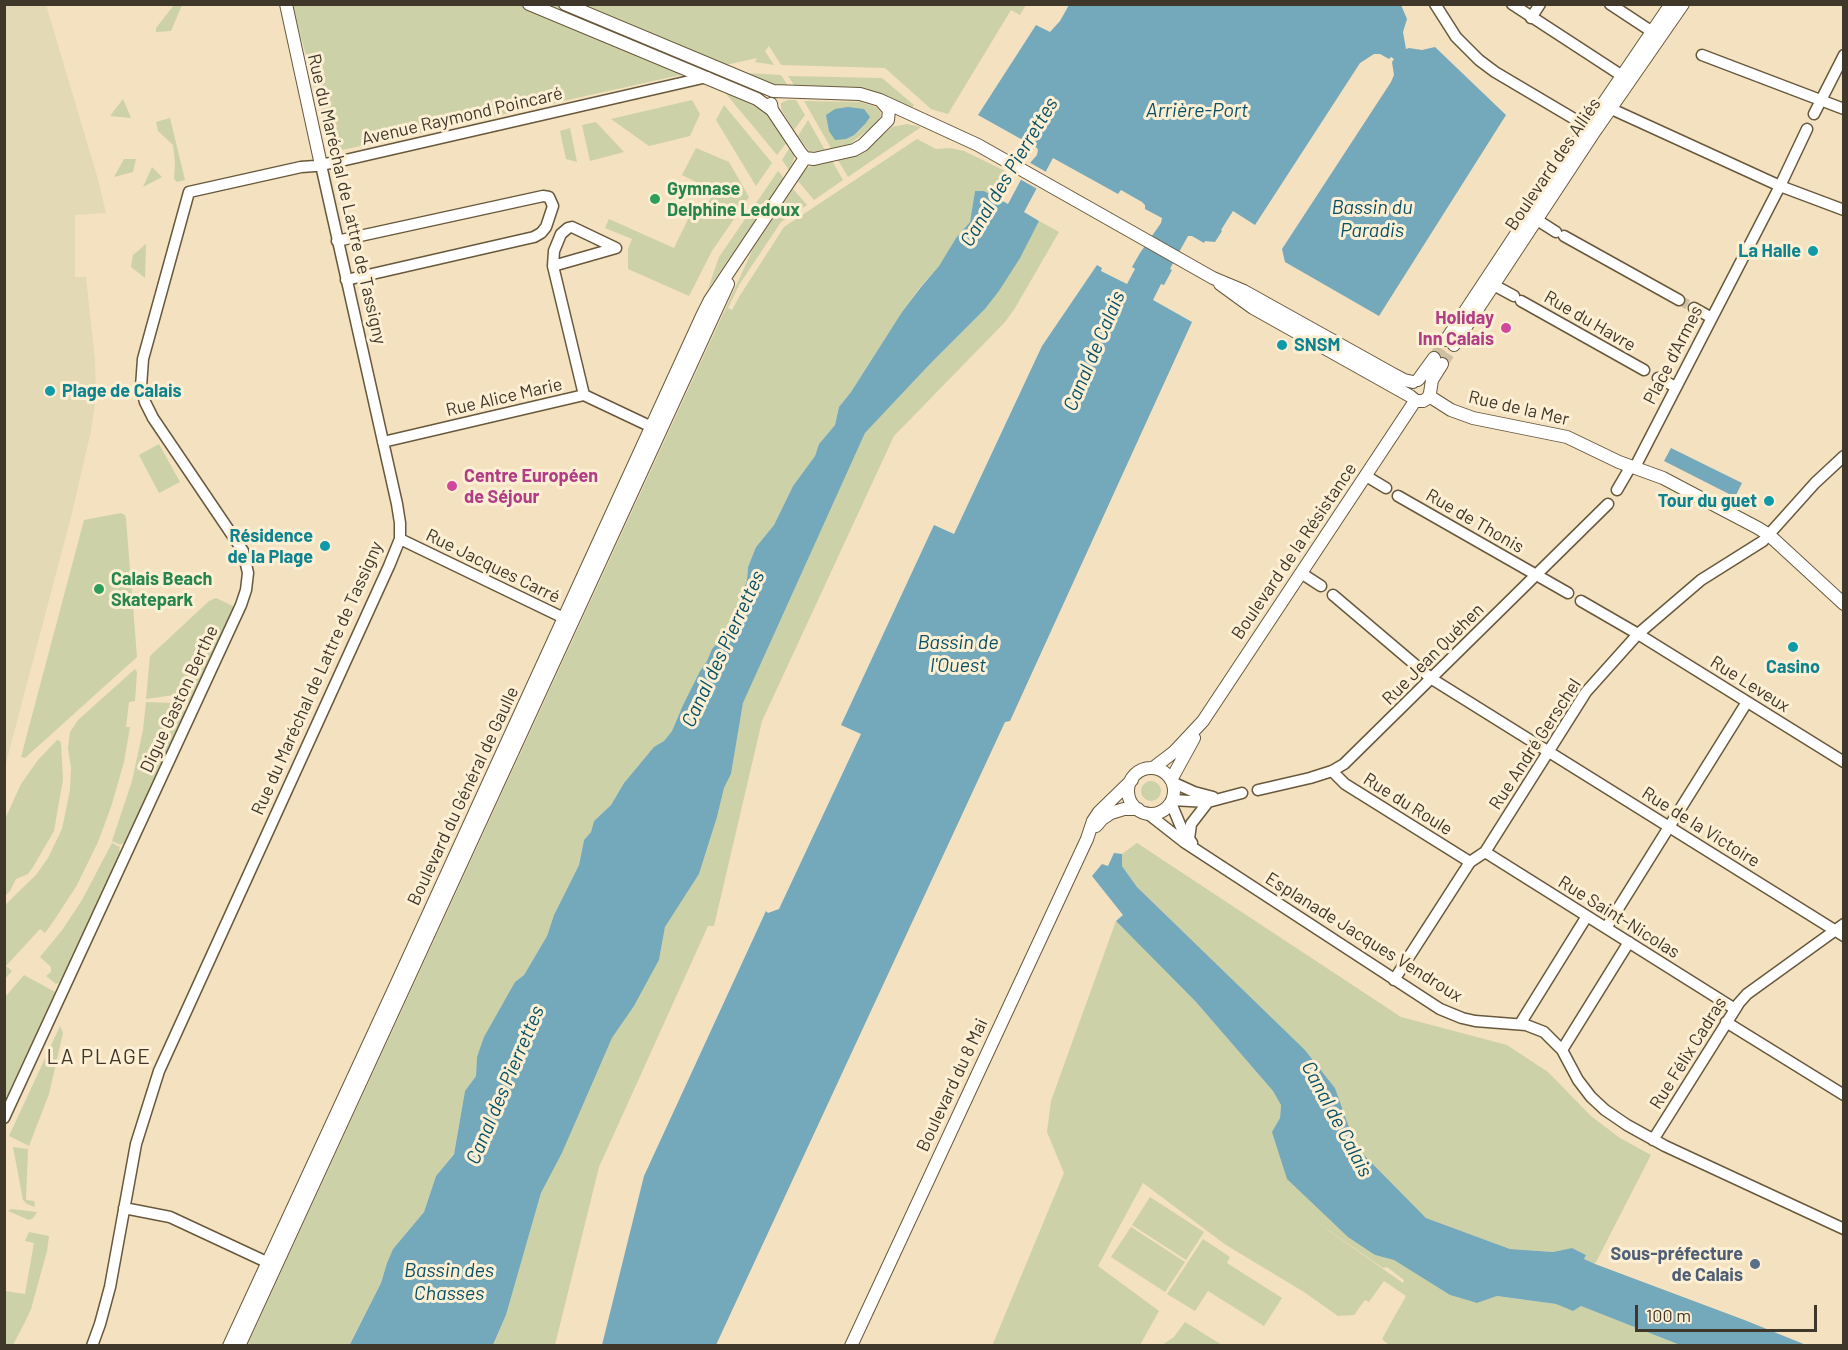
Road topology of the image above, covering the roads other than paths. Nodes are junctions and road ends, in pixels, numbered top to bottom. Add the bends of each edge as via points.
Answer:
1 (286, 4) edge
2 (529, 4) edge
3 (565, 4) edge
4 (1435, 4) edge
5 (1512, 4) edge
6 (1540, 4) edge
7 (1610, 4) edge
8 (1671, 4) edge
9 (1683, 4) edge
10 (1532, 18) junction
11 (1657, 35) junction
12 (1702, 55) dead end
13 (1844, 55) edge
14 (707, 77) junction
15 (1627, 79) junction
16 (781, 92) junction
17 (880, 100) junction
18 (1820, 102) junction
19 (1607, 107) junction
20 (1844, 109) edge
21 (772, 110) junction
22 (1814, 114) dead end
23 (887, 122) junction
24 (928, 123) junction
25 (1591, 129) junction
26 (1807, 129) dead end
27 (805, 158) junction
28 (321, 165) junction
29 (1780, 186) junction
30 (189, 192) joint
31 (1844, 210) edge
32 (1533, 217) junction
33 (337, 241) junction
34 (553, 266) junction
35 (1213, 278) junction
36 (346, 280) junction
37 (1490, 283) junction
38 (1680, 300) tunnel mouth
39 (1694, 308) tunnel mouth
40 (1712, 318) junction
41 (1450, 342) tunnel mouth
42 (1644, 370) dead end
43 (1658, 378) dead end
44 (1416, 381) junction
45 (1676, 387) junction
46 (1430, 392) junction
47 (584, 395) junction
48 (1412, 398) junction
49 (656, 429) junction
50 (383, 442) junction
51 (1844, 456) edge
52 (1633, 467) junction
53 (1366, 476) junction
54 (1386, 488) dead end
55 (1617, 490) dead end
56 (1398, 496) dead end
57 (1608, 504) dead end
58 (1769, 535) junction
59 (400, 539) junction
60 (1301, 573) junction
61 (1536, 575) junction
62 (1321, 586) dead end
63 (1568, 593) dead end
64 (1333, 595) dead end
65 (1581, 601) dead end
66 (1844, 604) edge
67 (568, 620) junction
68 (1638, 634) junction
69 (1432, 679) junction
70 (1748, 702) junction
71 (1203, 721) junction
72 (1548, 751) junction
73 (1844, 762) edge
74 (1153, 768) junction
75 (1332, 771) junction
76 (1132, 780) junction
77 (1172, 781) junction
78 (1258, 789) dead end
79 (1242, 794) dead end
80 (1222, 798) junction
81 (1171, 802) junction
82 (1208, 802) junction
83 (1143, 811) junction
84 (1670, 826) junction
85 (1087, 839) junction
86 (1188, 839) junction
87 (1485, 852) junction
88 (1203, 854) junction
89 (1470, 862) junction
90 (1587, 916) junction
91 (1606, 928) junction
92 (1841, 930) edge
93 (1629, 942) junction
94 (1394, 980) junction
95 (1735, 1009) junction
96 (1726, 1022) junction
97 (1520, 1024) junction
98 (1562, 1050) junction
99 (1844, 1095) edge
100 (4, 1118) edge
101 (1653, 1140) junction
102 (124, 1208) junction
103 (1844, 1229) edge
104 (272, 1264) junction
105 (92, 1346) edge
106 (229, 1346) edge
107 (239, 1346) edge
108 (851, 1346) edge

1 - 28 street, Rue du Maréchal de Lattre de Tassigny
2 - 14 street
3 - 16 street
4 - 25 street via 1448,27 1472,54
5 - 10 street
6 - 10 street
7 - 11 street
8 - 11 street, Boulevard des Alliés
9 - 11 street, Boulevard des Alliés
10 - 15 street
11 - 15 street, Boulevard des Alliés
12 - 18 street
13 - 18 street
14 - 21 street via 757,99
14 - 28 street, Avenue Raymond Poincaré
15 - 19 street, Boulevard des Alliés
16 - 17 street via 854,94
16 - 21 street via 771,100
17 - 23 street via 889,110
17 - 24 street
18 - 20 street
18 - 22 street
19 - 25 street, Boulevard des Alliés
19 - 29 street
21 - 27 street
23 - 24 street via 904,118
23 - 27 street via 855,150 819,159
24 - 35 street via 1008,161
25 - 32 street, Boulevard des Alliés
26 - 29 street, Place d'Armes
27 - 49 street, Boulevard du Général de Gaulle via 736,264
28 - 30 street, Avenue Raymond Poincaré
28 - 33 street, Rue du Maréchal de Lattre de Tassigny
29 - 31 street
29 - 40 street, Place d'Armes
30 - 100 street, Digue Gaston Berthe via 143,359 142,394 153,418 243,551 248,573 246,590
32 - 37 street, Boulevard des Alliés
32 - 38 street
33 - 36 street, Rue du Maréchal de Lattre de Tassigny
33 - 36 street via 543,196 549,197 553,206 546,227 534,237
34 - 34 street via 574,260 616,248 568,228 554,251
34 - 47 street
35 - 44 street via 1244,291 1404,380
35 - 48 street via 1257,310
36 - 50 street, Rue du Maréchal de Lattre de Tassigny
37 - 41 street, Boulevard des Alliés
37 - 42 street, Rue du Havre
39 - 40 street
40 - 45 street, Place d'Armes
43 - 45 street
44 - 46 street via 1426,382
44 - 46 street via 1438,361
44 - 48 street via 1409,388
45 - 52 street, Place d'Armes
46 - 48 street via 1423,401
46 - 52 street, Rue de la Mer via 1451,410 1567,437
47 - 49 street, Rue Alice Marie
47 - 50 street, Rue Alice Marie
48 - 53 street, Boulevard de la Résistance
49 - 67 street, Boulevard du Général de Gaulle
50 - 59 street, Rue du Maréchal de Lattre de Tassigny via 397,504
51 - 58 street, Rue André Gerschel
52 - 55 street
52 - 58 street via 1663,478
53 - 54 street
53 - 60 street, Boulevard de la Résistance
56 - 61 street, Rue de Thonis
57 - 61 street, Rue Jean Quéhen
58 - 66 street
58 - 68 street, Rue André Gerschel via 1703,578
59 - 67 street, Rue Jacques Carré
59 - 102 street, Rue du Maréchal de Lattre de Tassigny via 167,1050 140,1129
60 - 62 street
60 - 71 street, Boulevard de la Résistance
61 - 63 street, Rue de Thonis
61 - 69 street, Rue Jean Quéhen
64 - 69 street, Rue de la Victoire
65 - 68 street, Rue Leveux
67 - 104 street, Boulevard du Général de Gaulle
68 - 70 street, Rue Leveux
68 - 72 street, Rue André Gerschel via 1581,698
69 - 72 street, Rue de la Victoire
69 - 75 street, Rue Jean Quéhen
70 - 73 street, Rue Leveux
70 - 84 street
71 - 74 street, Boulevard de la Résistance
71 - 77 street, Boulevard de la Résistance
72 - 84 street, Rue de la Victoire
72 - 87 street, Rue André Gerschel
74 - 76 street via 1140,771
74 - 77 street via 1166,773
75 - 78 street, Rue Jean Quéhen
75 - 89 street, Rue du Roule via 1345,784
76 - 83 street via 1129,795
76 - 85 street, Boulevard du 8 Mai via 1097,814
77 - 80 street via 1199,794
77 - 81 street
79 - 80 street
80 - 82 street
81 - 82 street
81 - 83 street via 1162,811
81 - 86 street, Esplanade Jacques Vendroux
82 - 86 street via 1191,824
83 - 85 street, Boulevard du 8 Mai via 1124,809 1108,815
83 - 88 street, Esplanade Jacques Vendroux
84 - 91 street
84 - 92 street, Rue de la Victoire
85 - 108 street, Boulevard du 8 Mai
86 - 88 street, Esplanade Jacques Vendroux
87 - 89 street, Rue André Gerschel
87 - 90 street, Rue Saint-Nicolas
88 - 94 street, Esplanade Jacques Vendroux
89 - 94 street, Rue André Gerschel
90 - 91 street, Rue Saint-Nicolas
90 - 97 street
91 - 93 street, Rue Saint-Nicolas
92 - 95 street, Rue Félix Cadras via 1747,994
93 - 95 street, Rue Saint-Nicolas
93 - 98 street
94 - 97 street, Esplanade Jacques Vendroux via 1450,1015
95 - 96 street, Rue Félix Cadras
96 - 99 street
96 - 101 street, Rue Félix Cadras
97 - 98 street, Esplanade Jacques Vendroux via 1544,1032
98 - 101 street, Esplanade Jacques Vendroux via 1583,1088 1598,1104
101 - 103 street, Esplanade Jacques Vendroux
102 - 104 street via 170,1217
102 - 105 street, Rue du Maréchal de Lattre de Tassigny via 110,1287
104 - 106 street, Boulevard du Général de Gaulle
104 - 107 street, Boulevard du Général de Gaulle

